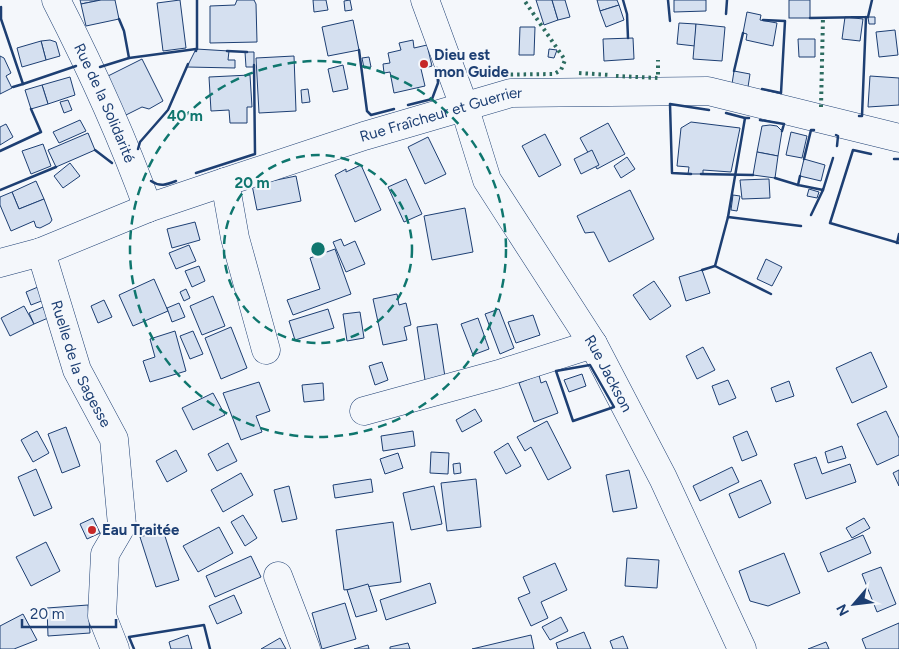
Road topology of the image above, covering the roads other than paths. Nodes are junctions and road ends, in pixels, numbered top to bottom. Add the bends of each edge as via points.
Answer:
1 (56, 0) edge
2 (425, 0) edge
3 (464, 106) junction
4 (899, 138) edge
5 (225, 182) junction
6 (148, 208) junction
7 (40, 252) junction
8 (0, 263) edge
9 (592, 344) junction
10 (266, 350) dead end
11 (364, 411) dead end
12 (278, 576) dead end
13 (734, 647) edge
14 (115, 649) edge
15 (306, 649) edge

1 - 6 street, Rue de la Solidarité via 92,71
2 - 3 street, Rue Jackson
3 - 4 street, Rue Fraîcheur et Guerrier via 511,93 708,91
3 - 5 street, Rue Fraîcheur et Guerrier
3 - 9 street, Rue Jackson via 487,180
5 - 6 street, Rue Fraîcheur et Guerrier
5 - 10 street via 235,238
6 - 7 street, Rue Fraîcheur et Guerrier
7 - 8 street, Rue Fraîcheur et Guerrier
7 - 14 street, Ruelle de la Sagesse via 77,370 114,440 122,526 105,554 102,616
9 - 11 street via 499,374
9 - 13 street, Rue Jackson via 663,478
12 - 15 street

